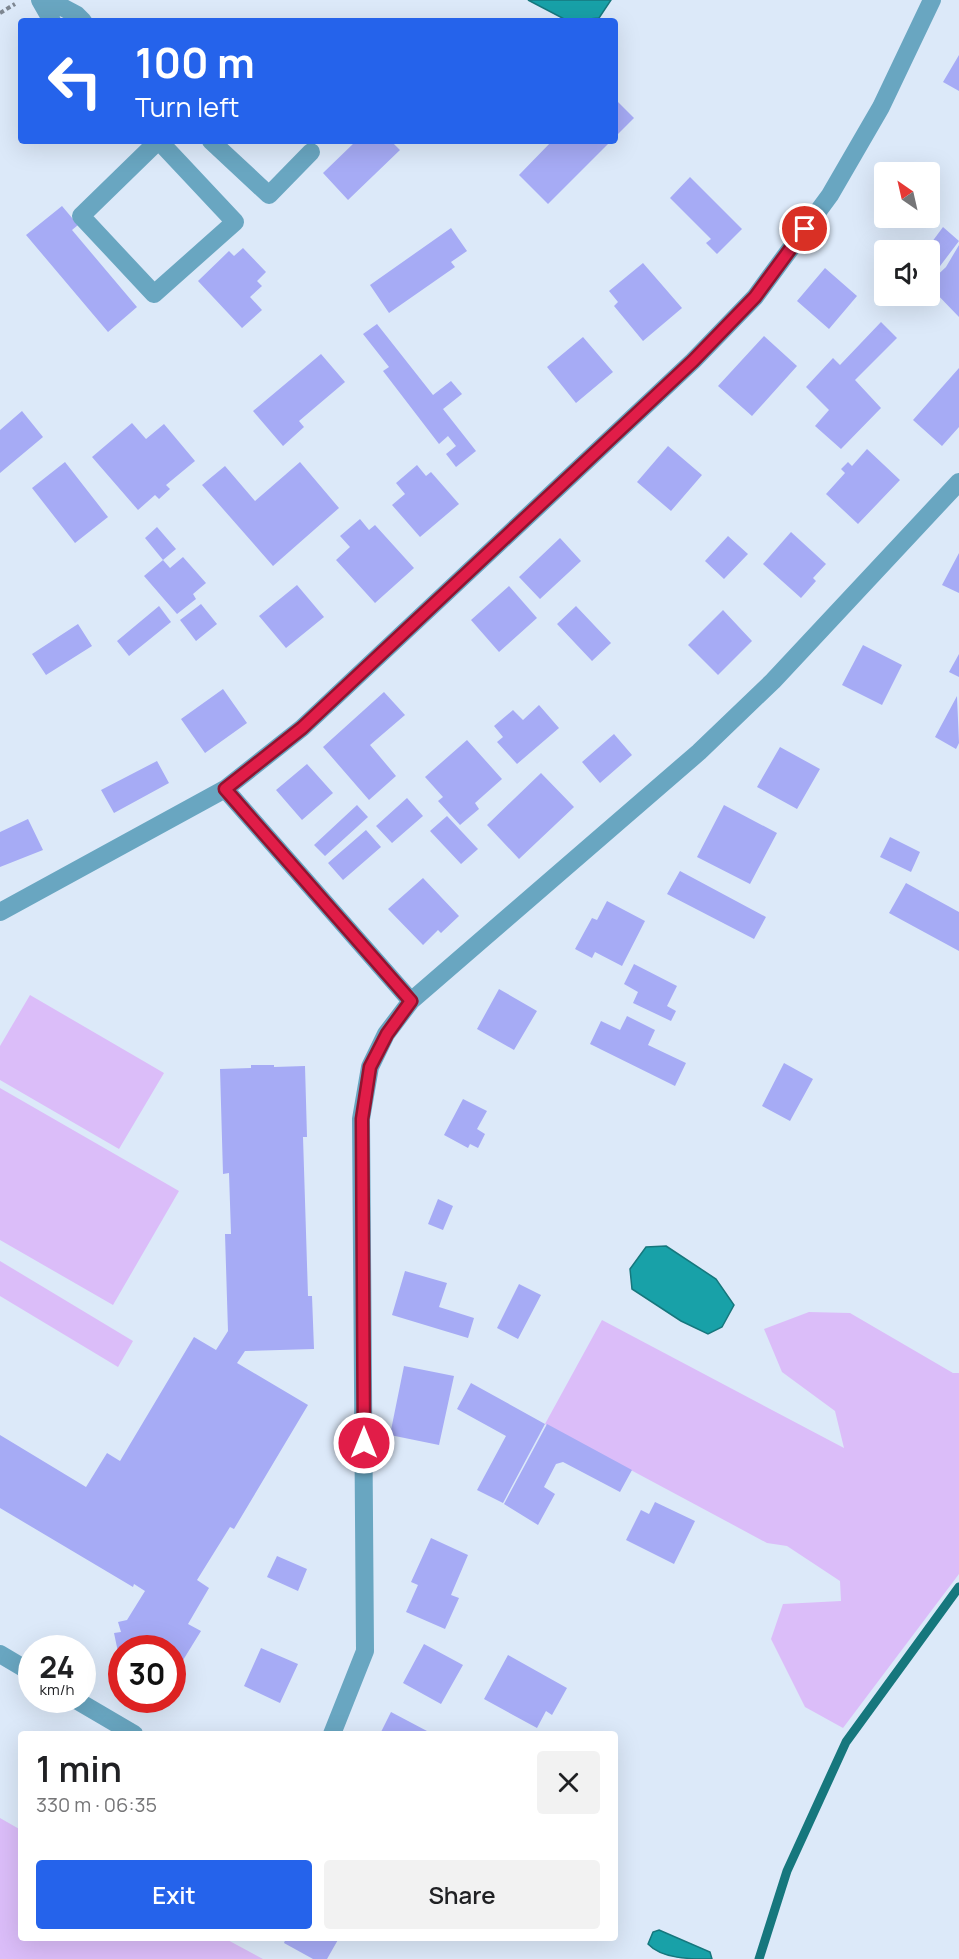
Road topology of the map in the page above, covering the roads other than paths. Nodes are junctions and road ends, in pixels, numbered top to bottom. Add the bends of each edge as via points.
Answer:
1 (40, 0) edge
2 (49, 0) edge
3 (932, 0) edge
4 (50, 18) edge
5 (80, 18) edge
6 (155, 144) edge
7 (161, 144) edge
8 (215, 144) edge
9 (311, 152) dead end
10 (959, 482) edge
11 (225, 789) junction
12 (0, 912) edge
13 (411, 1001) junction
14 (0, 1654) edge
15 (18, 1665) edge
16 (96, 1712) edge
17 (129, 1731) edge
18 (333, 1731) edge

1 - 4 street
2 - 5 street
3 - 11 street via 881,107 830,195 755,297 693,361 302,728
6 - 7 street via 81,216 154,294 235,222
8 - 9 street via 269,195
10 - 13 street via 773,681 699,752
11 - 12 street
11 - 13 street
13 - 18 street via 370,1067 362,1119 365,1651
14 - 15 street
16 - 17 street

